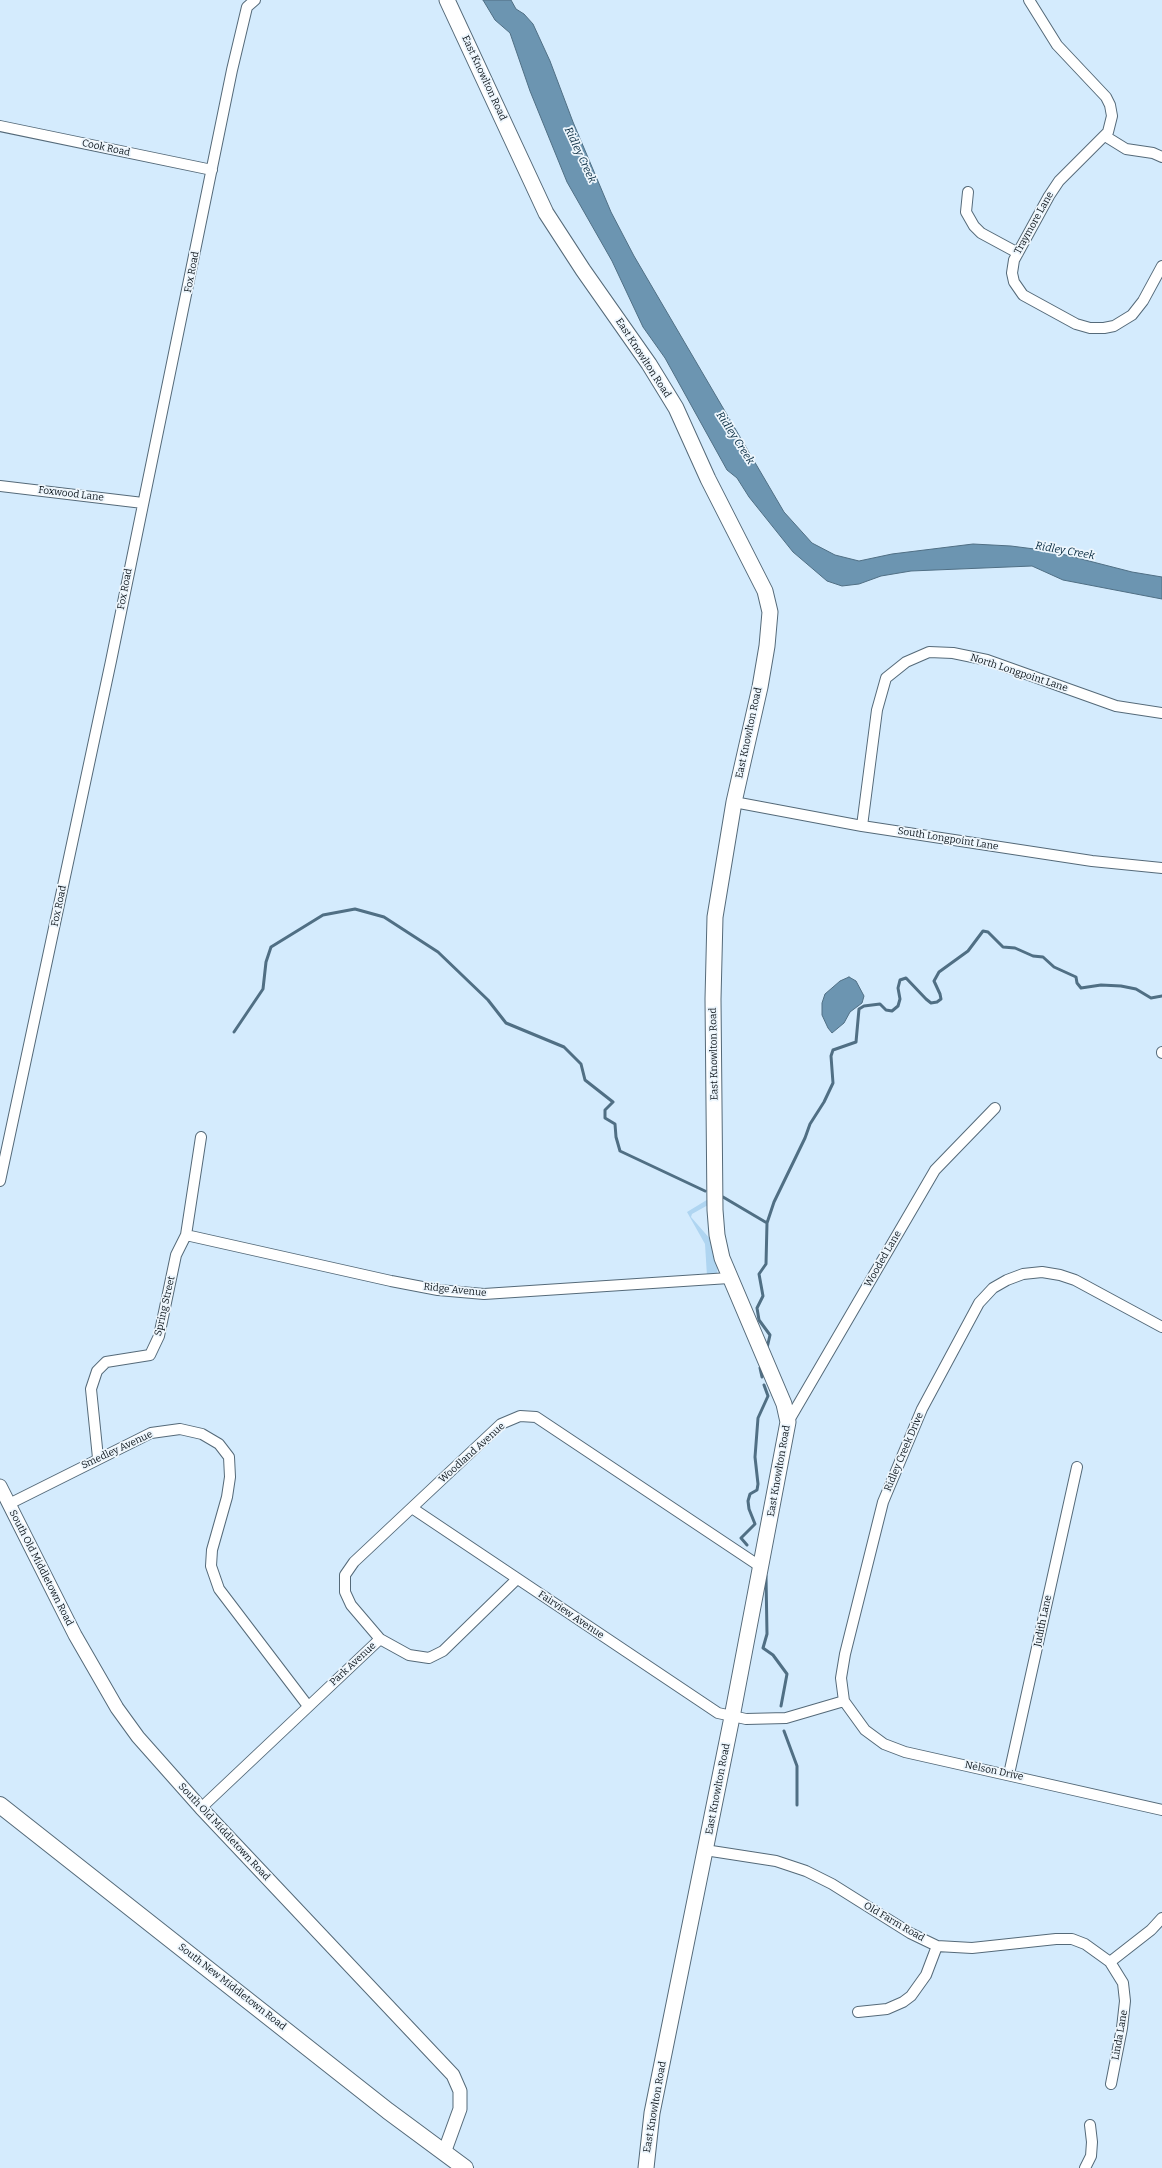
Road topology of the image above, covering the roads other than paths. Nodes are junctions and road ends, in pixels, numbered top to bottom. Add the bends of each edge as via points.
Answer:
1 (447, 0) edge
2 (1029, 0) edge
3 (247, 2) edge
4 (0, 126) edge
5 (1105, 136) junction
6 (1162, 157) edge
7 (212, 170) junction
8 (968, 192) dead end
9 (1018, 253) junction
10 (1162, 266) edge
11 (0, 486) edge
12 (143, 503) junction
13 (1162, 713) edge
14 (734, 802) junction
15 (862, 826) junction
16 (1162, 868) edge
17 (994, 1108) dead end
18 (201, 1137) dead end
19 (0, 1181) edge
20 (186, 1235) junction
21 (729, 1278) junction
22 (1162, 1328) edge
23 (788, 1422) junction
24 (98, 1458) junction
25 (1077, 1467) dead end
26 (0, 1486) edge
27 (9, 1504) junction
28 (412, 1508) junction
29 (761, 1568) junction
30 (517, 1579) junction
31 (380, 1639) junction
32 (844, 1701) junction
33 (308, 1706) junction
34 (732, 1717) junction
35 (1010, 1774) junction
36 (0, 1805) edge
37 (201, 1808) junction
38 (1162, 1810) edge
39 (705, 1850) junction
40 (1162, 1918) edge
41 (937, 1946) junction
42 (1110, 1962) junction
43 (858, 2012) dead end
44 (1111, 2084) dead end
45 (1090, 2125) dead end
46 (444, 2153) junction
47 (465, 2168) edge
48 (646, 2168) edge
49 (1085, 2168) edge

1 - 14 main road, East Knowlton Road via 546,213 676,408 708,479 765,591 770,612 767,646
2 - 5 street, Traymore Lane via 1057,45 1103,94 1110,105 1111,125
3 - 7 street, Fox Road
4 - 7 street, Cook Road
5 - 6 street via 1126,149
5 - 9 street, Traymore Lane via 1054,188
7 - 12 street, Fox Road
8 - 9 street via 966,212 974,226 981,233
9 - 10 street, Traymore Lane via 1012,273 1016,286 1023,295 1076,324 1094,328 1114,326 1132,315 1143,301
11 - 12 street, Foxwood Lane
12 - 19 street, Fox Road
13 - 15 street, North Longpoint Lane via 1116,706 987,660 953,653 929,652 906,662 886,678 877,710
14 - 15 street, South Longpoint Lane
14 - 21 main road, East Knowlton Road via 715,916 713,999 716,1223 718,1247
15 - 16 street, South Longpoint Lane via 1092,861
17 - 23 street, Wooded Lane via 935,1170
18 - 20 street, Spring Street
20 - 21 street, Ridge Avenue via 391,1282 484,1294
20 - 24 street, Spring Street via 176,1255 159,1336 150,1355 106,1362 97,1371 91,1389
21 - 23 main road, East Knowlton Road via 784,1404
22 - 32 street, Ridley Creek Drive via 1075,1280 1042,1272 1023,1274 1007,1280 993,1288 979,1303 922,1409 883,1502 845,1654 842,1678
23 - 29 main road, East Knowlton Road
24 - 27 street, Smedley Avenue
24 - 33 street, Smedley Avenue via 152,1433 180,1429 202,1434 219,1444 229,1457 230,1477 212,1550 211,1566 219,1589
25 - 35 street, Judith Lane
26 - 27 street, South Old Middletown Road
27 - 37 street, South Old Middletown Road via 74,1635 118,1708 138,1737
28 - 29 street, Woodland Avenue via 501,1424 520,1416 536,1417
28 - 30 street, Fairview Avenue
28 - 31 street, Woodland Avenue via 354,1562 345,1575 345,1592 351,1605
29 - 34 main road, East Knowlton Road
30 - 31 street, Park Avenue via 443,1651 429,1658 409,1655
30 - 34 street, Fairview Avenue via 718,1713
31 - 33 street, Park Avenue
32 - 34 street via 786,1718 766,1720
32 - 35 street, Nelson Drive via 865,1730 884,1744 905,1752
33 - 37 street, Park Avenue
34 - 39 main road, East Knowlton Road
35 - 38 street, Nelson Drive
36 - 46 main road, South New Middletown Road
37 - 46 street, South Old Middletown Road via 453,2075 460,2092 460,2109
39 - 41 street, Old Farm Road via 776,1861 806,1871 832,1884 910,1933
39 - 48 main road, East Knowlton Road via 652,2113
40 - 42 street via 1151,1930
41 - 42 street, Old Farm Road via 972,1948 1072,1939 1086,1944
41 - 43 street via 926,1975 911,1996 887,2008
42 - 44 street, Linda Lane via 1123,1983 1125,2001
45 - 49 street via 1092,2142
46 - 47 main road, South New Middletown Road

